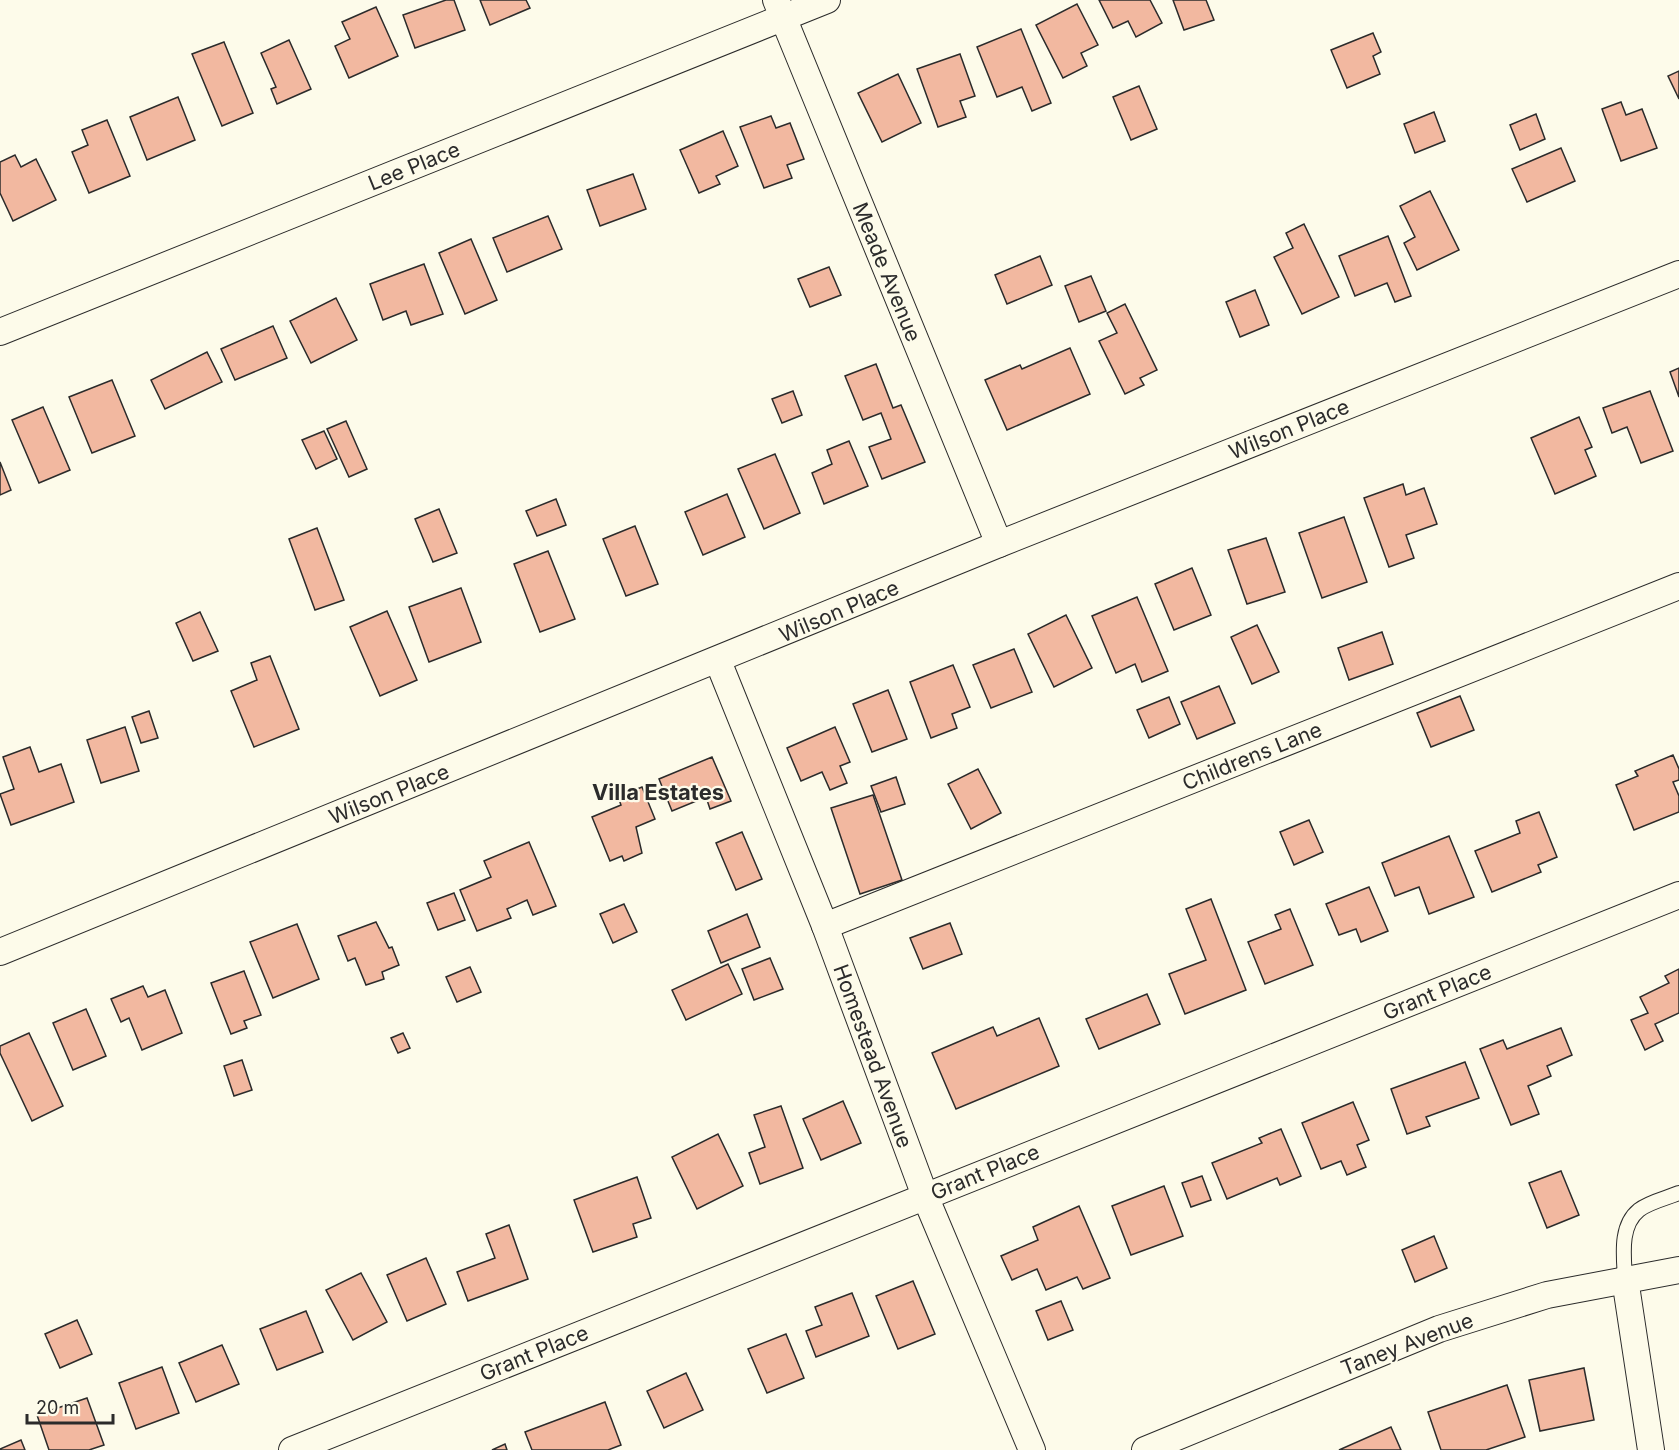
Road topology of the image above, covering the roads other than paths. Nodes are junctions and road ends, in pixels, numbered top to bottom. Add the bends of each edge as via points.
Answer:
1 (827, 0) edge
2 (780, 9) edge
3 (1679, 274) edge
4 (0, 332) edge
5 (999, 544) junction
6 (1679, 586) edge
7 (718, 661) junction
8 (1679, 895) edge
9 (825, 926) junction
10 (0, 952) edge
11 (1679, 1193) edge
12 (925, 1196) junction
13 (1679, 1270) edge
14 (1625, 1279) junction
15 (292, 1450) edge
16 (1032, 1450) edge
17 (1145, 1450) edge
18 (1651, 1450) edge

1 - 2 street, Lee Place
2 - 4 street, Lee Place
2 - 5 street, Meade Avenue
3 - 5 street, Wilson Place
5 - 7 street, Wilson Place
6 - 9 street, Childrens Lane
7 - 9 street, Homestead Avenue
7 - 10 street, Wilson Place
8 - 12 street, Grant Place
9 - 12 street, Homestead Avenue
11 - 14 lane via 1638,1211 1623,1247
12 - 15 street, Grant Place
12 - 16 street, Homestead Avenue
13 - 14 street, Taney Avenue
14 - 17 street, Taney Avenue via 1547,1295 1439,1329
14 - 18 street

